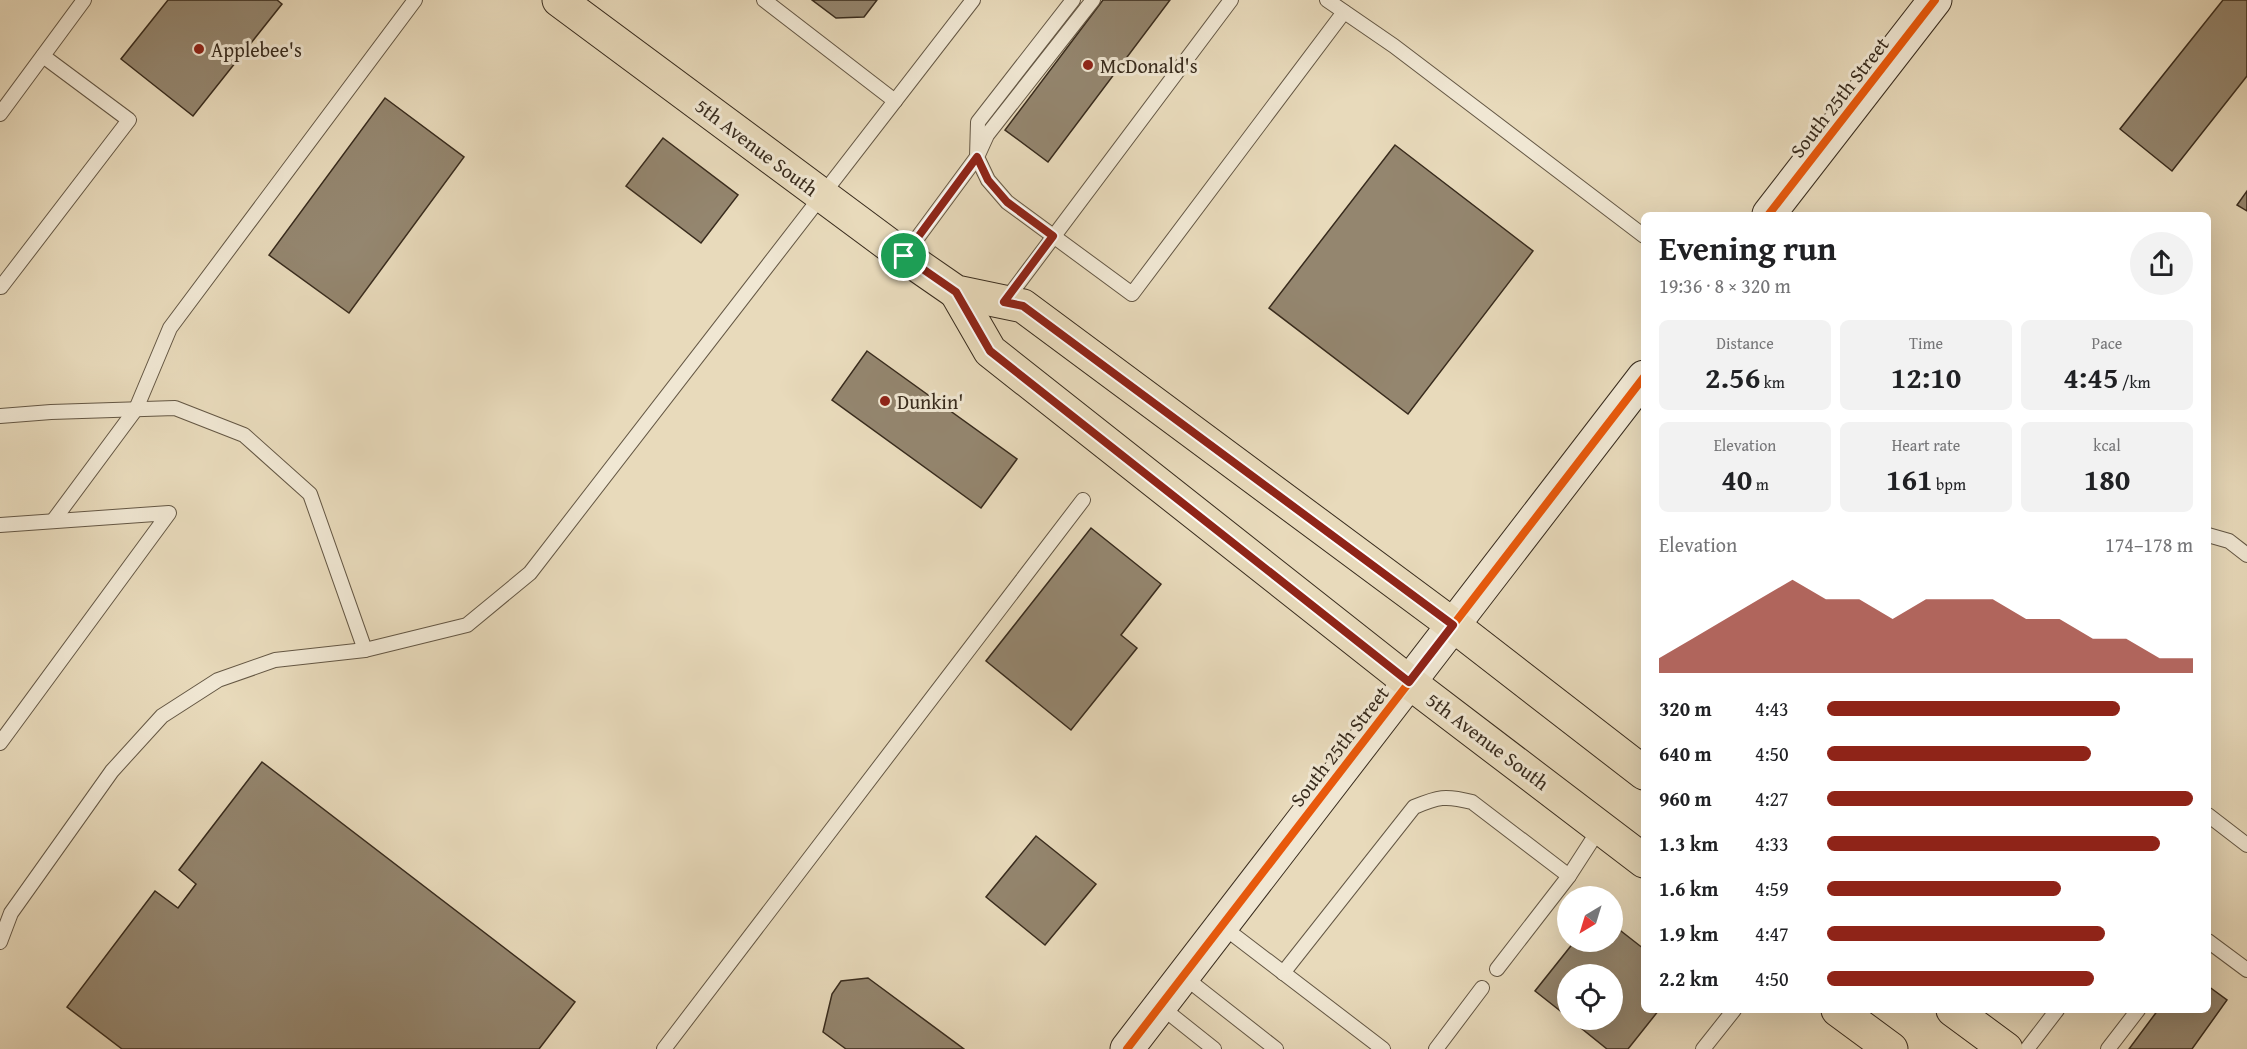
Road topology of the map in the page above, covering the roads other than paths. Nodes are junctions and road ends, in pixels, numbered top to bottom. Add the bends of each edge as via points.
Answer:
1 (84, 0) edge
2 (559, 0) edge
3 (764, 0) edge
4 (973, 0) edge
5 (1073, 0) edge
6 (1093, 0) edge
7 (1327, 0) edge
8 (1935, 0) edge
9 (407, 3) edge
10 (1227, 4) edge
11 (1344, 12) junction
12 (43, 57) junction
13 (895, 101) junction
14 (0, 114) edge
15 (977, 157) junction
16 (821, 195) junction
17 (1771, 212) edge
18 (1641, 235) edge
19 (1053, 236) junction
20 (904, 256) junction
21 (0, 286) edge
22 (956, 292) junction
23 (1004, 302) junction
24 (1641, 381) edge
25 (136, 409) junction
26 (0, 416) edge
27 (1083, 500) dead end
28 (53, 521) junction
29 (0, 525) edge
30 (2211, 536) edge
31 (2247, 555) edge
32 (1453, 625) junction
33 (365, 651) junction
34 (1409, 682) junction
35 (0, 743) edge
36 (1641, 771) edge
37 (2211, 817) edge
38 (1601, 827) junction
39 (2247, 846) edge
40 (1641, 859) edge
41 (1569, 876) junction
42 (1222, 926) junction
43 (0, 942) edge
44 (2211, 943) edge
45 (1497, 969) dead end
46 (2247, 970) edge
47 (1283, 973) junction
48 (1184, 976) junction
49 (1482, 988) dead end
50 (1160, 1006) junction
51 (1732, 1013) edge
52 (1842, 1013) edge
53 (1957, 1013) edge
54 (2055, 1013) edge
55 (2136, 1013) edge
56 (664, 1049) edge
57 (1127, 1049) edge
58 (1214, 1049) edge
59 (1276, 1049) edge
60 (1383, 1049) edge
61 (1436, 1049) edge
62 (1703, 1049) edge
63 (1891, 1049) edge
64 (2006, 1049) edge
65 (2027, 1049) edge
66 (2108, 1049) edge

1 - 12 lane
2 - 16 main road, 5th Avenue South
3 - 13 lane
4 - 13 lane
5 - 15 lane via 978,122
6 - 15 lane via 987,135
7 - 11 lane
8 - 17 street, South 25th Street
9 - 25 lane via 170,328
10 - 19 lane
11 - 18 lane
11 - 19 lane via 1132,294
12 - 14 lane
12 - 21 lane via 129,120
13 - 16 lane
15 - 19 lane via 988,180 1007,202
15 - 20 lane
16 - 20 main road, 5th Avenue South
16 - 33 lane via 530,573 467,625
19 - 23 lane
20 - 22 main road, 5th Avenue South
22 - 23 main road, 5th Avenue South
22 - 34 main road, 5th Avenue South via 990,351
23 - 32 main road, 5th Avenue South via 1023,306
24 - 32 street, South 25th Street
25 - 26 lane
25 - 28 lane
25 - 33 lane via 175,408 244,435 310,494
27 - 56 lane
28 - 29 lane
28 - 35 lane via 169,513
30 - 31 lane via 2229,541
32 - 34 street, South 25th Street
32 - 36 main road, 5th Avenue South
33 - 43 lane via 275,660 218,680 162,716 112,771 11,913
34 - 38 main road, 5th Avenue South
34 - 42 street, South 25th Street
37 - 39 lane
38 - 40 main road, 5th Avenue South
38 - 41 lane
41 - 45 lane
41 - 47 lane via 1472,802 1438,797 1414,807
42 - 47 lane
42 - 48 street, South 25th Street
44 - 46 lane
47 - 60 lane
48 - 50 street, South 25th Street
48 - 59 lane
49 - 61 lane
50 - 57 street, South 25th Street
50 - 58 lane
51 - 62 lane
52 - 63 main road
53 - 64 main road
54 - 65 lane
55 - 66 lane

